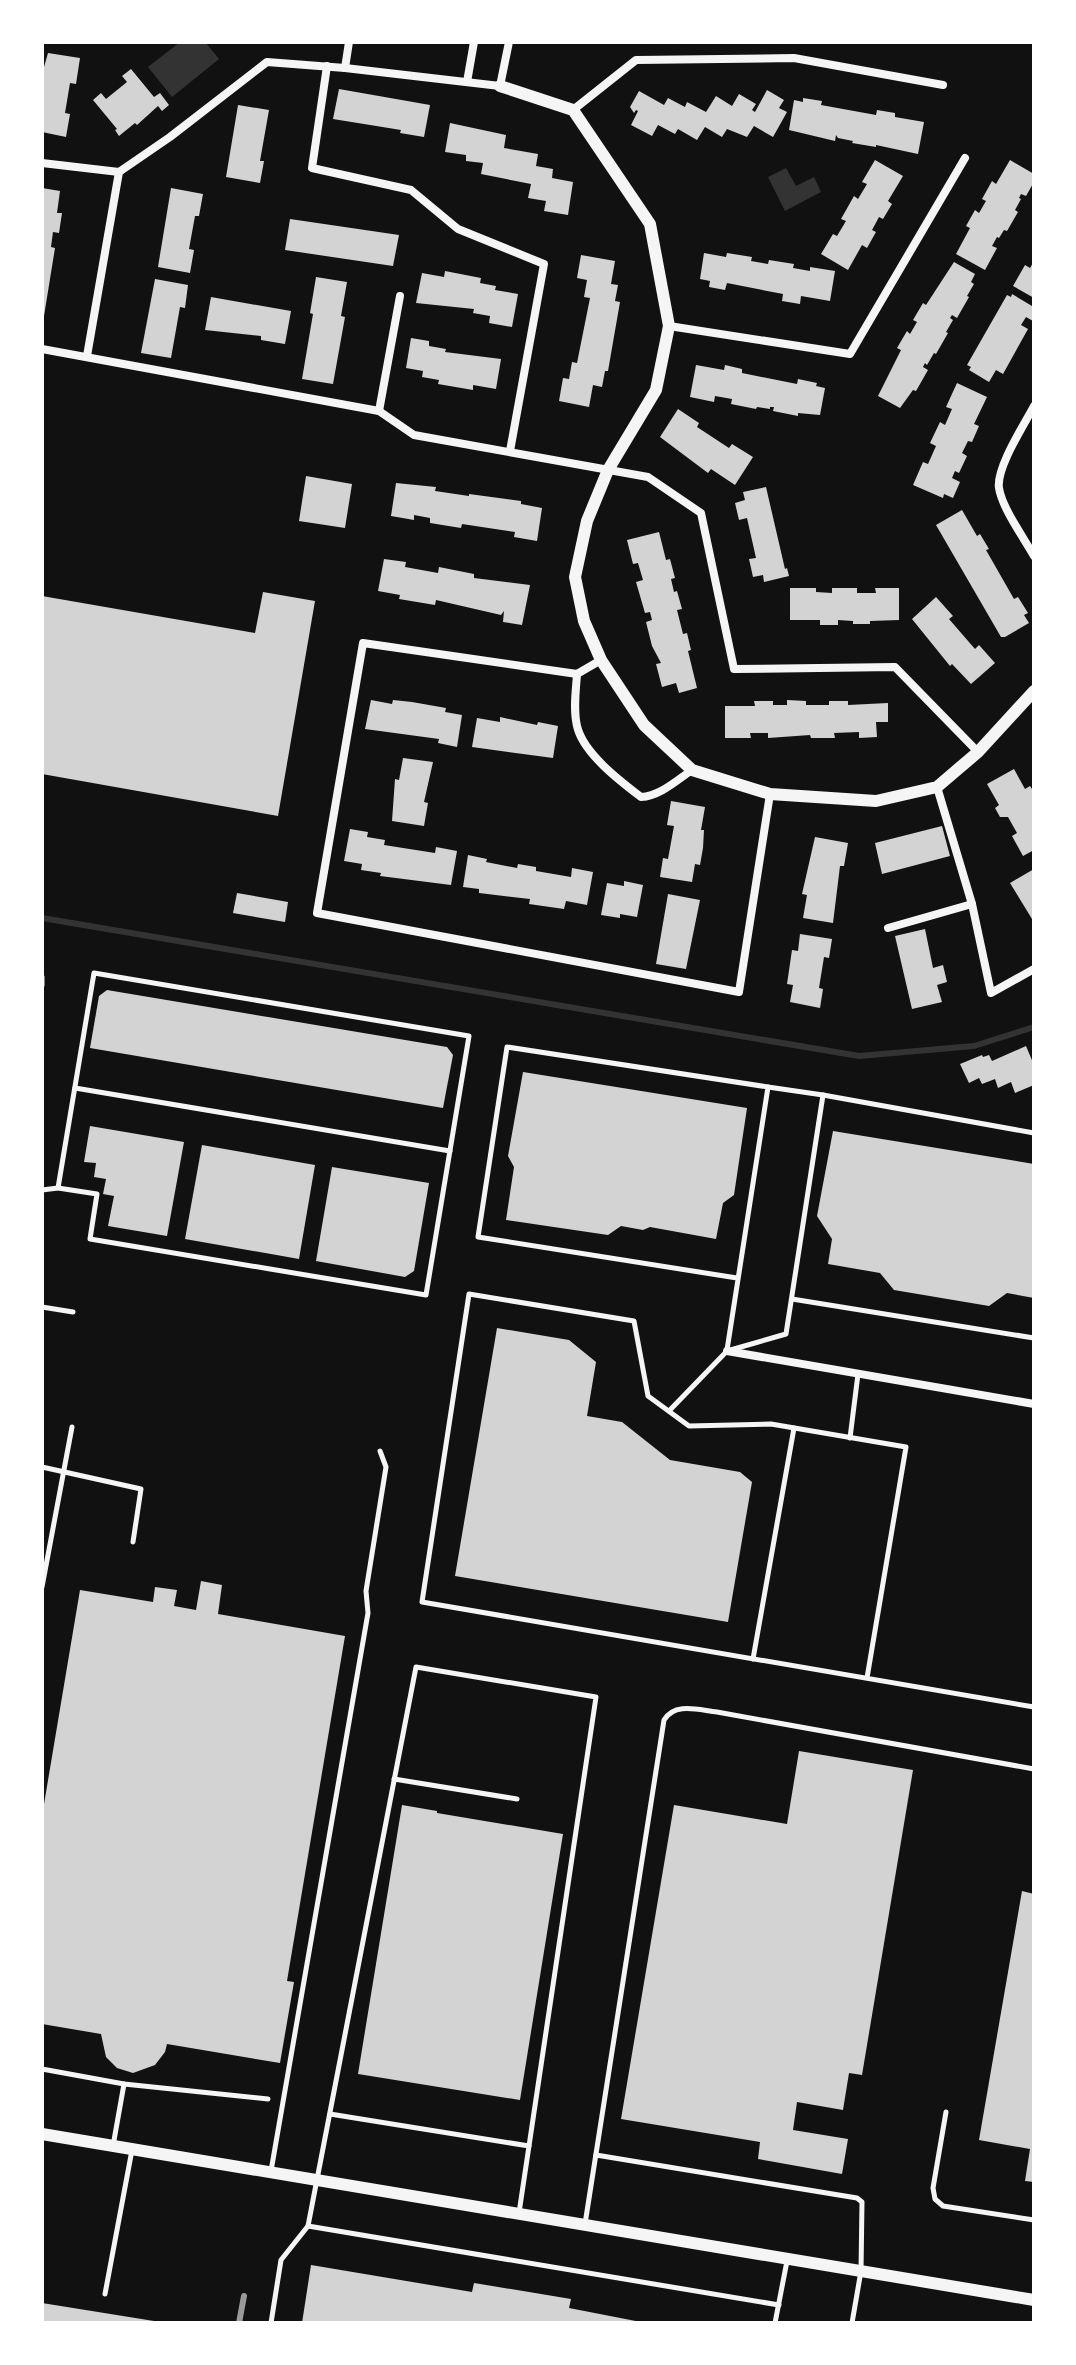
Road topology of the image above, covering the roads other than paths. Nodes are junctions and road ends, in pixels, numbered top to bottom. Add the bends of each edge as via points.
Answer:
1 (349, 42) edge
2 (474, 42) edge
3 (509, 42) edge
4 (327, 66) junction
5 (345, 68) junction
6 (467, 82) junction
7 (943, 85) dead end
8 (500, 86) junction
9 (573, 110) junction
10 (965, 158) dead end
11 (42, 163) edge
12 (119, 172) junction
13 (400, 296) dead end
14 (669, 326) junction
15 (42, 349) edge
16 (87, 356) junction
17 (1034, 406) edge
18 (379, 411) junction
19 (510, 451) junction
20 (608, 470) junction
21 (1034, 556) edge
22 (601, 660) junction
23 (577, 674) junction
24 (1034, 691) edge
25 (978, 752) junction
26 (692, 770) junction
27 (937, 787) junction
28 (770, 794) junction
29 (972, 904) junction
30 (888, 928) dead end
31 (1034, 969) edge
32 (42, 977) edge
33 (42, 985) edge
34 (768, 1087) junction
35 (75, 1088) junction
36 (823, 1095) junction
37 (1034, 1133) edge
38 (450, 1151) junction
39 (58, 1188) junction
40 (42, 1190) edge
41 (737, 1278) junction
42 (792, 1299) junction
43 (42, 1307) edge
44 (73, 1312) dead end
45 (1034, 1338) edge
46 (727, 1351) junction
47 (858, 1374) junction
48 (1034, 1404) edge
49 (669, 1411) junction
50 (72, 1427) dead end
51 (794, 1428) junction
52 (850, 1438) junction
53 (380, 1451) dead end
54 (42, 1467) edge
55 (63, 1471) junction
56 (133, 1542) dead end
57 (42, 1587) edge
58 (753, 1659) junction
59 (867, 1678) junction
60 (1034, 1707) edge
61 (1034, 1769) edge
62 (394, 1779) junction
63 (517, 1799) dead end
64 (42, 2069) edge
65 (124, 2084) junction
66 (268, 2099) dead end
67 (946, 2112) dead end
68 (330, 2114) junction
69 (42, 2134) edge
70 (113, 2146) junction
71 (529, 2146) junction
72 (132, 2149) junction
73 (596, 2155) junction
74 (271, 2172) junction
75 (317, 2180) junction
76 (519, 2214) junction
77 (1034, 2220) edge
78 (585, 2225) junction
79 (308, 2226) junction
80 (788, 2259) junction
81 (861, 2271) junction
82 (105, 2294) dead end
83 (1034, 2300) edge
84 (779, 2305) junction
85 (271, 2323) edge
86 (775, 2323) edge
87 (852, 2323) edge

1 - 5 street
2 - 6 street
3 - 8 street
4 - 5 street
4 - 12 street via 267,62
4 - 19 street via 312,168 411,190 458,229 544,264
5 - 6 street
6 - 8 street
7 - 9 street via 794,58 636,60
8 - 9 street
9 - 14 street via 650,224
10 - 14 street via 850,354
11 - 12 street
12 - 16 street
13 - 18 street
14 - 20 street via 656,390
15 - 16 street
16 - 18 street
17 - 21 street via 998,483
18 - 19 street via 414,435
19 - 20 street
20 - 22 street via 587,521 575,577 584,621
20 - 25 street via 648,477 701,513 734,669 895,667
22 - 23 street
22 - 26 street via 644,725
23 - 26 street via 576,724 614,776 645,797
23 - 28 street via 363,643 317,913 739,992
24 - 25 street
25 - 27 street
26 - 28 street
27 - 28 street via 876,801
27 - 29 street
29 - 30 street
29 - 31 street via 991,993
32 - 33 lane
34 - 36 lane
34 - 41 lane
34 - 41 lane via 507,1047 478,1237
35 - 38 lane
35 - 38 lane via 94,973 469,1036
35 - 39 lane
36 - 37 lane
36 - 42 lane
38 - 39 lane via 426,1295 90,1239 97,1194
39 - 40 lane
41 - 46 lane
42 - 45 lane
42 - 46 lane via 786,1334
43 - 44 lane
46 - 47 street
46 - 49 lane
47 - 48 street
47 - 52 lane
49 - 51 lane via 689,1426
49 - 58 lane via 648,1396 634,1321 469,1294 422,1602
50 - 55 lane
51 - 52 lane
51 - 58 lane
52 - 59 lane via 906,1447
53 - 74 lane via 386,1467 366,1591 368,1613
54 - 55 lane
55 - 56 lane via 141,1489
55 - 57 lane
58 - 59 lane
59 - 60 lane
61 - 73 lane via 717,1712 669,1711
62 - 63 lane
62 - 68 lane
62 - 71 lane via 416,1667 596,1697
64 - 65 lane
65 - 66 lane
65 - 70 lane
67 - 77 lane via 935,2199 943,2206
68 - 71 lane
68 - 75 lane
69 - 70 street
70 - 72 street
71 - 76 lane
72 - 74 street
72 - 82 lane
73 - 78 lane
73 - 81 lane via 857,2198 862,2202
74 - 75 street
75 - 76 street
75 - 79 lane
76 - 78 street
78 - 80 street
79 - 84 lane
79 - 85 lane via 281,2260
80 - 81 street
80 - 84 lane
81 - 83 street
81 - 87 lane
84 - 86 lane

